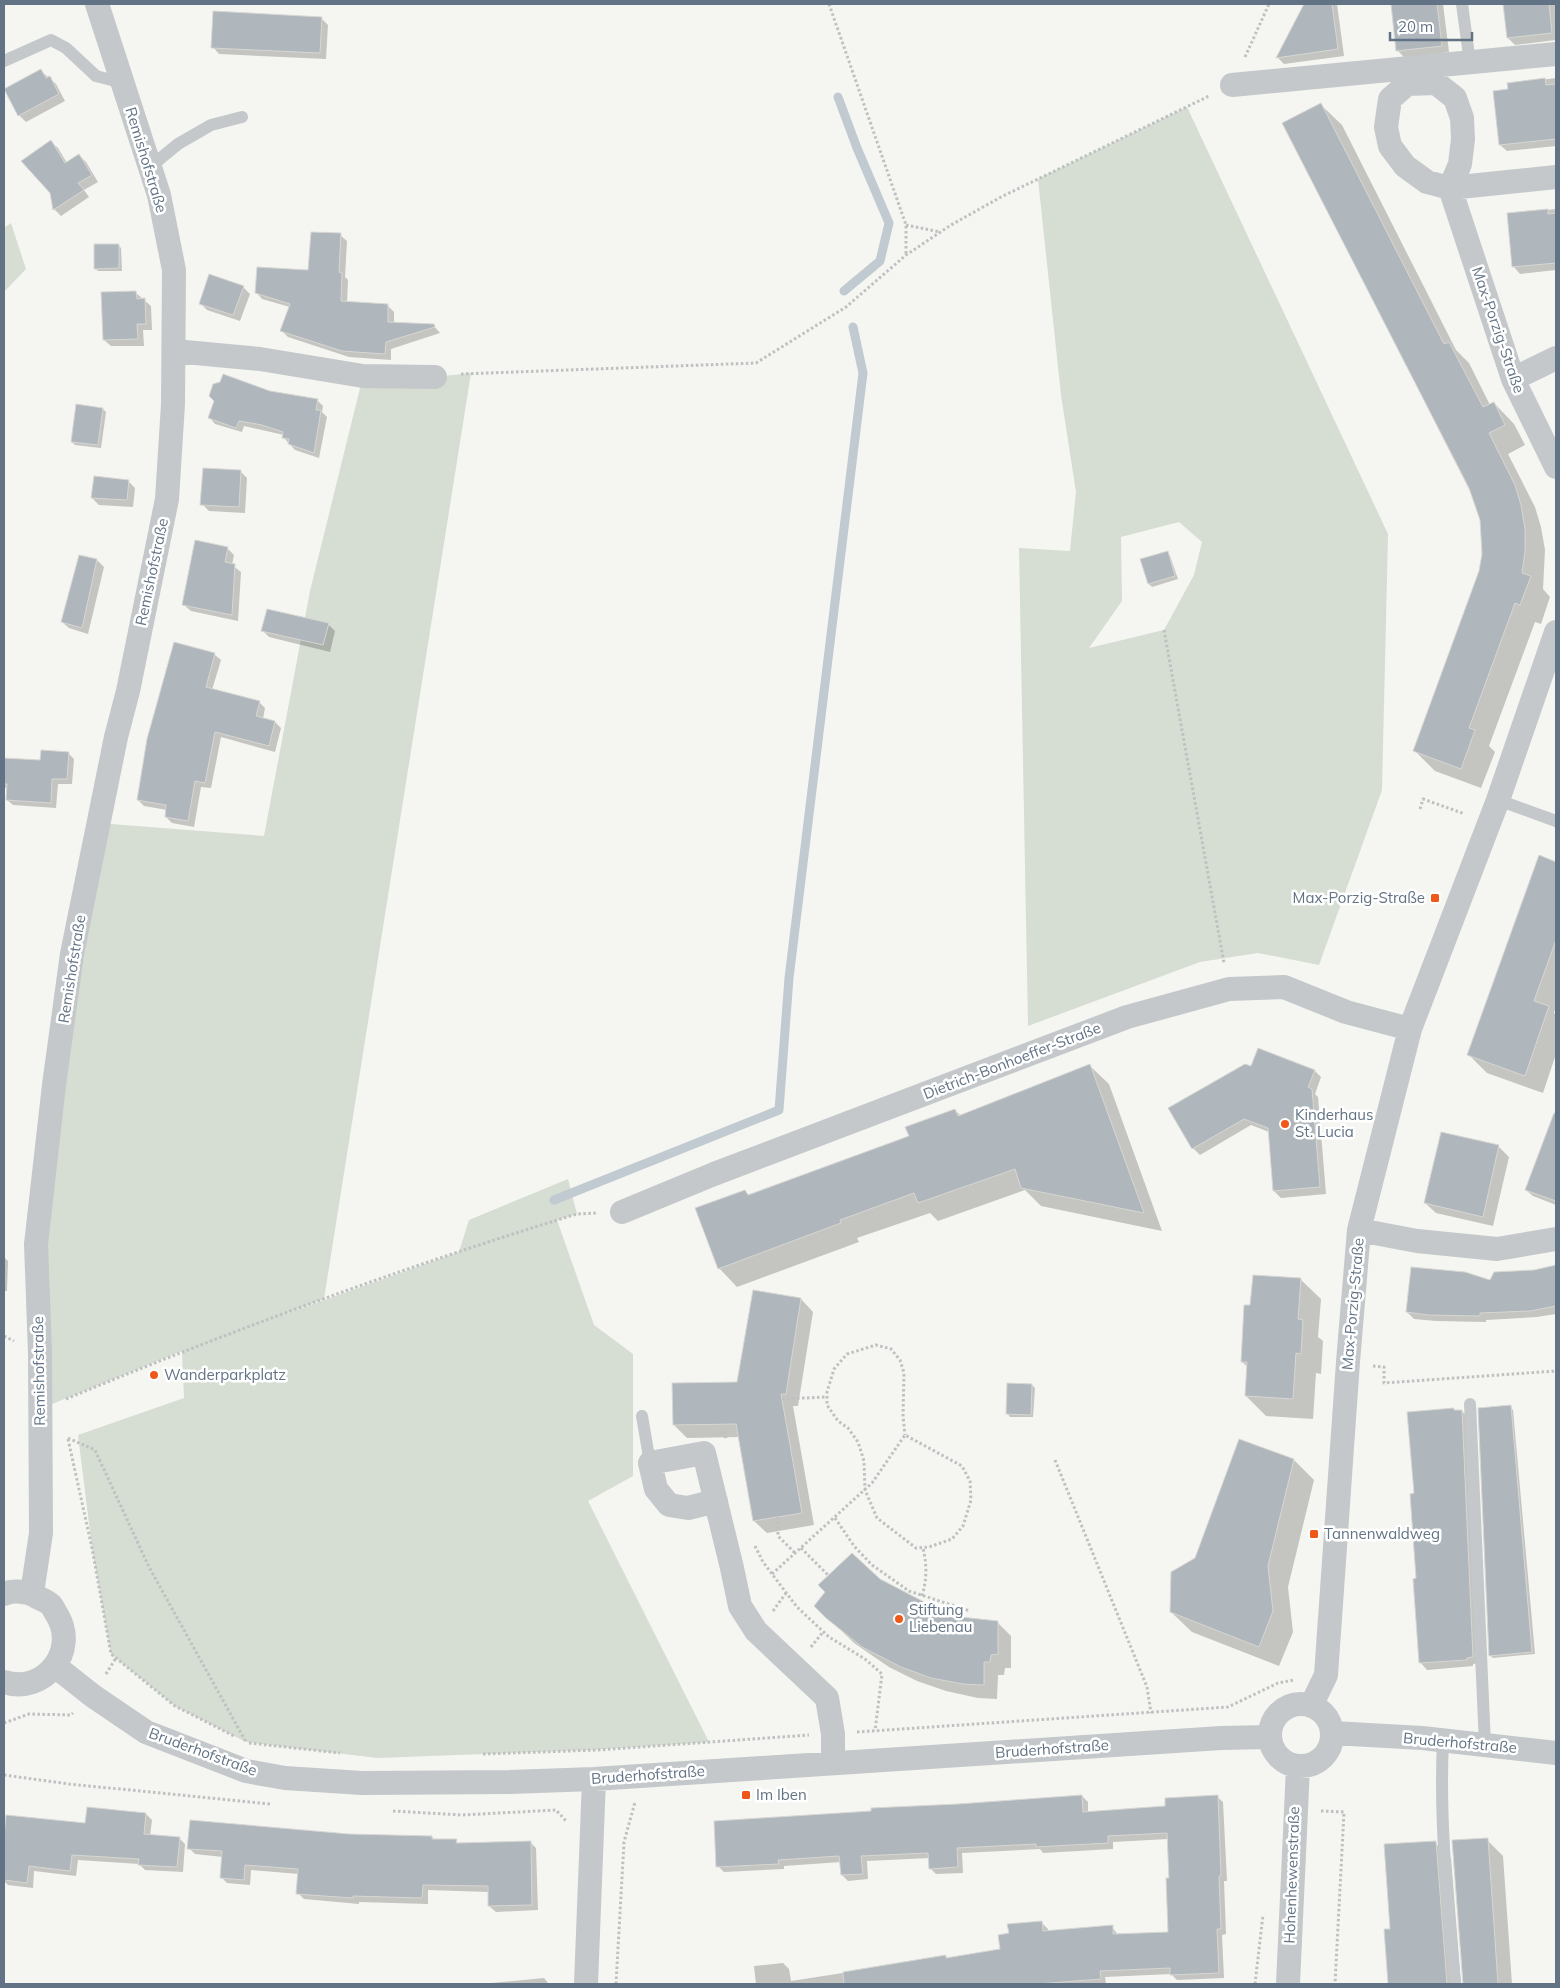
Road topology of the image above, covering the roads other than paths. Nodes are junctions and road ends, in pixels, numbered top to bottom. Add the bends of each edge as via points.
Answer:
1 (97, 4) edge
2 (1462, 4) edge
3 (1556, 54) edge
4 (4, 61) edge
5 (1470, 63) junction
6 (1438, 74) junction
7 (123, 83) junction
8 (1232, 85) road end
9 (242, 117) dead end
10 (150, 167) junction
11 (1556, 177) edge
12 (1450, 188) junction
13 (174, 351) junction
14 (1556, 358) edge
15 (436, 377) road end
16 (1513, 379) junction
17 (1556, 467) edge
18 (1556, 632) edge
19 (1498, 800) junction
20 (1556, 821) edge
21 (1410, 1029) junction
22 (622, 1212) road end
23 (1359, 1230) junction
24 (1556, 1239) edge
25 (1470, 1404) dead end
26 (642, 1416) dead end
27 (650, 1463) junction
28 (716, 1501) junction
29 (32, 1593) junction
30 (4, 1594) edge
31 (55, 1666) junction
32 (4, 1682) edge
33 (1311, 1706) junction
34 (1333, 1733) junction
35 (1270, 1737) junction
36 (1443, 1740) junction
37 (1485, 1745) junction
38 (1556, 1752) edge
39 (833, 1763) junction
40 (1298, 1767) junction
41 (594, 1779) junction
42 (586, 1984) edge
43 (1288, 1984) edge
44 (1455, 1984) edge

1 - 7 street, Remishofstraße
2 - 5 lane
3 - 5 street
4 - 7 lane via 51,40 66,48 96,76
5 - 6 street
6 - 8 street
6 - 12 street via 1455,98 1462,118 1464,139 1460,164
6 - 12 street via 1407,84 1390,99 1386,127 1390,146 1405,166 1427,182
7 - 10 street, Remishofstraße
9 - 10 lane via 211,125 178,144
10 - 13 street, Remishofstraße via 174,270
11 - 12 street
12 - 16 street, Max-Porzig-Straße
13 - 15 street via 260,359 363,376
13 - 29 street, Remishofstraße via 167,499 74,945 54,1085 36,1244 42,1533
14 - 16 street
16 - 17 street, Max-Porzig-Straße
18 - 19 street, Max-Porzig-Straße
19 - 20 lane
19 - 21 street, Max-Porzig-Straße
21 - 22 street, Dietrich-Bonhoeffer-Straße via 1346,1012 1284,987 1229,989 1127,1017
21 - 23 street, Max-Porzig-Straße
23 - 24 street via 1417,1241 1497,1249
23 - 33 street, Max-Porzig-Straße via 1326,1675
25 - 37 lane
26 - 27 lane
27 - 28 street via 656,1489 669,1505 688,1508
27 - 28 street via 704,1453
28 - 39 street via 740,1606 756,1631 827,1698 833,1734
29 - 30 street
29 - 31 street via 51,1605 62,1624 64,1646
31 - 32 street via 37,1681 14,1685
31 - 41 street, Bruderhofstraße via 146,1732 246,1771 285,1778 362,1783
33 - 34 street via 1330,1721
33 - 35 street via 1287,1707 1271,1725
34 - 36 street, Bruderhofstraße
34 - 40 street via 1331,1747 1323,1758 1311,1765
35 - 39 street, Bruderhofstraße
35 - 40 street via 1274,1751 1284,1762
36 - 37 street, Bruderhofstraße
36 - 44 lane via 1443,1844
37 - 38 street, Bruderhofstraße
39 - 41 street, Bruderhofstraße
40 - 43 street, Hohenhewenstraße
41 - 42 street

